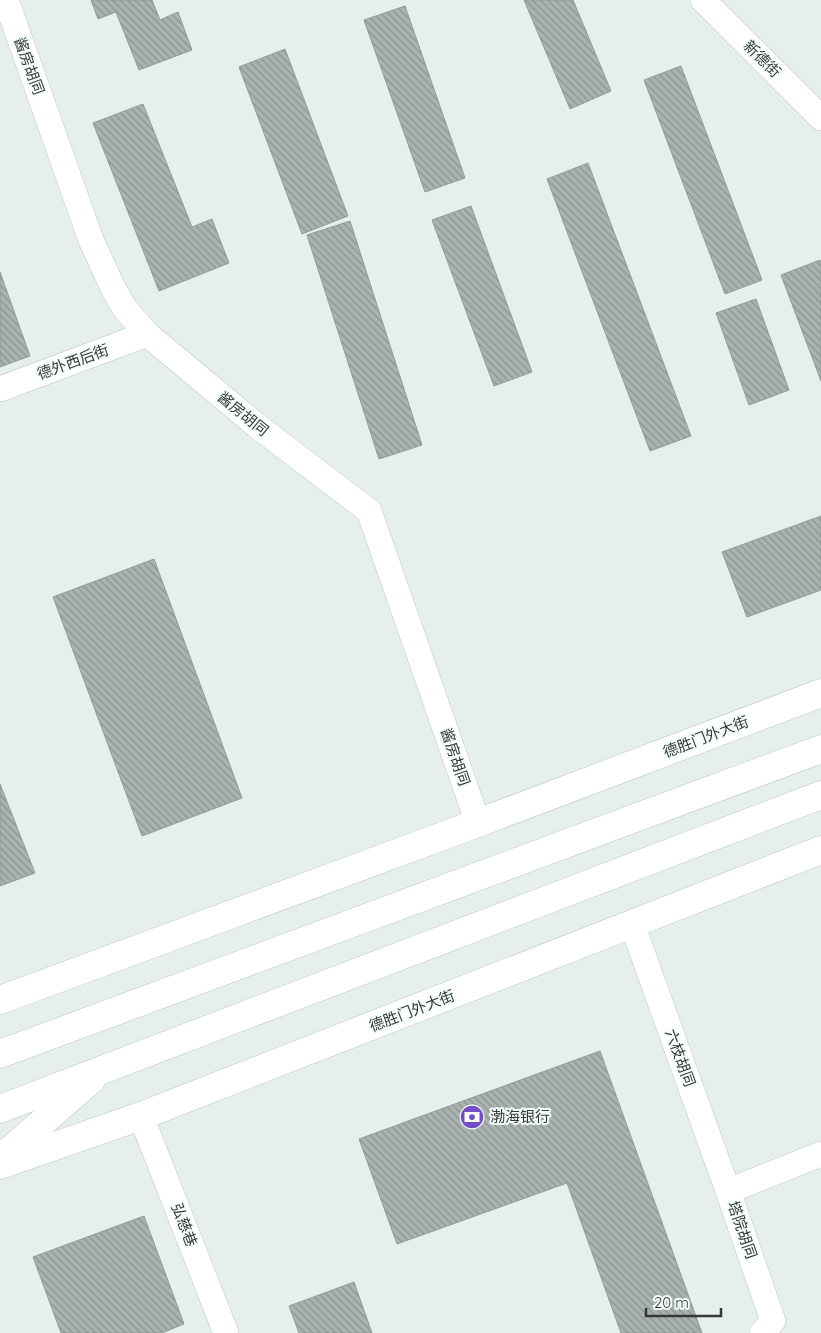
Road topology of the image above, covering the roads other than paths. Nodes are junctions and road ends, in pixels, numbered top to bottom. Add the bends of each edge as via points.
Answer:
1 (6, 0) edge
2 (703, 0) edge
3 (821, 118) edge
4 (147, 334) junction
5 (0, 389) edge
6 (821, 693) edge
7 (821, 749) edge
8 (821, 796) edge
9 (478, 824) junction
10 (821, 850) edge
11 (632, 924) junction
12 (0, 1000) edge
13 (0, 1054) edge
14 (108, 1066) junction
15 (0, 1109) edge
16 (141, 1116) junction
17 (821, 1154) edge
18 (0, 1159) edge
19 (0, 1165) edge
20 (728, 1191) junction
21 (226, 1333) edge
22 (762, 1333) edge

1 - 4 street, 酱房胡同 via 91,240 112,288
2 - 3 street, 新德街
4 - 5 street, 德外西后街
4 - 9 street, 酱房胡同 via 256,425 369,511
6 - 9 main road, 德胜门外大街
7 - 13 main road
8 - 14 main road
9 - 12 main road, 德胜门外大街
10 - 11 main road, 德胜门外大街
11 - 16 main road, 德胜门外大街
11 - 20 street, 六枝胡同
14 - 15 main road
14 - 18 main road
16 - 19 main road, 德胜门外大街
16 - 21 street, 弘慈巷
17 - 20 street, 塔院胡同
20 - 22 street, 塔院胡同 via 773,1320

